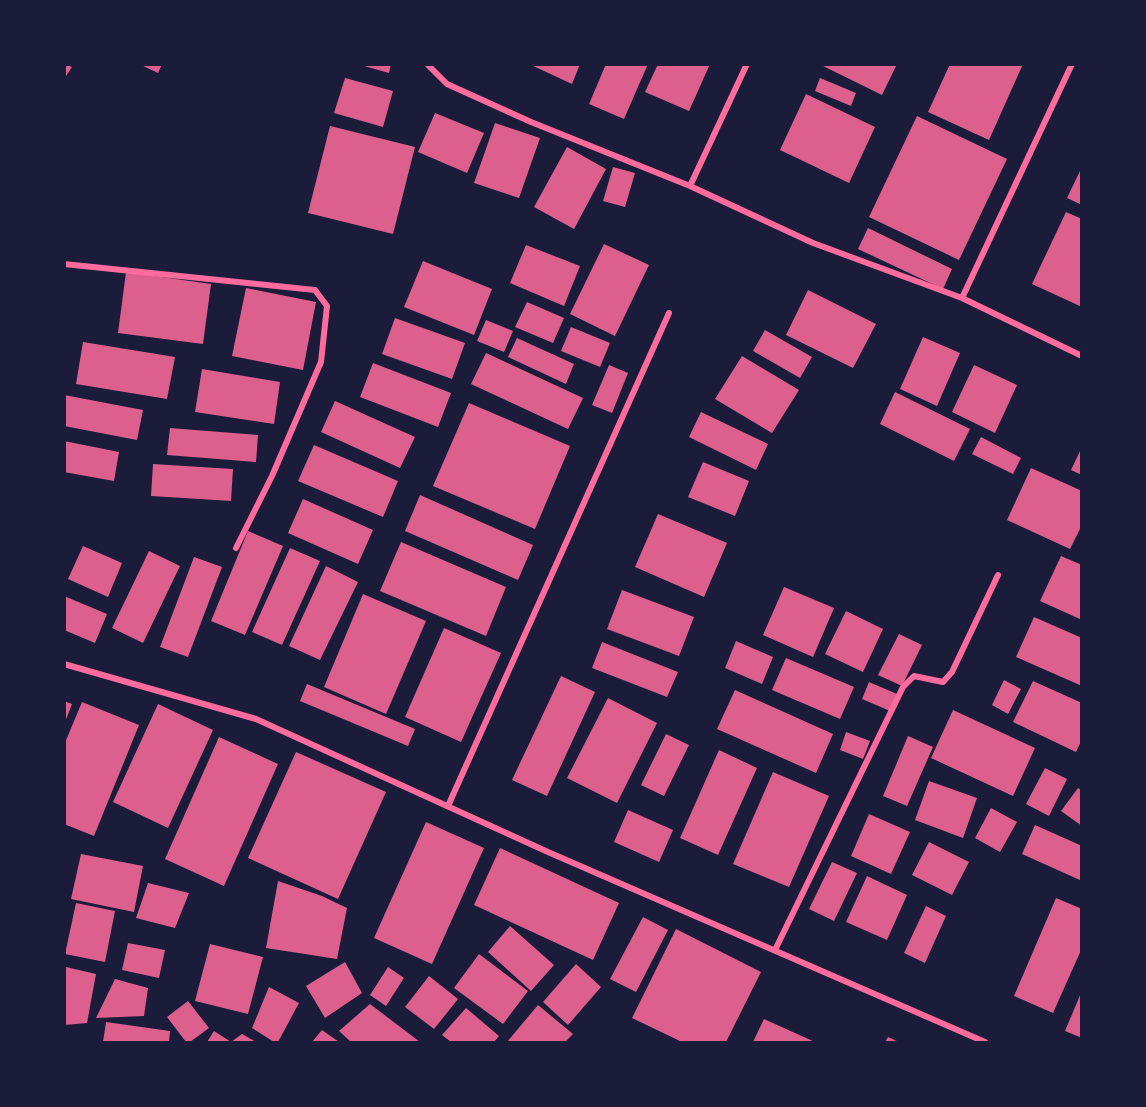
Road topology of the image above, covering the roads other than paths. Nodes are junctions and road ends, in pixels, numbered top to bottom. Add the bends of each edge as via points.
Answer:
1 (427, 64) edge
2 (747, 64) edge
3 (1072, 64) edge
4 (690, 186) junction
5 (64, 264) edge
6 (962, 298) junction
7 (669, 313) dead end
8 (1082, 356) edge
9 (236, 548) dead end
10 (998, 576) dead end
11 (64, 664) edge
12 (448, 806) junction
13 (775, 950) junction
14 (985, 1042) edge

1 - 4 street via 447,84
2 - 4 street
3 - 6 street
4 - 6 street via 813,243
5 - 9 street via 315,290 327,306 321,362
6 - 8 street
7 - 12 street
10 - 13 street via 952,672 943,682 914,676 903,687
11 - 12 street via 256,719
12 - 13 street
13 - 14 street

